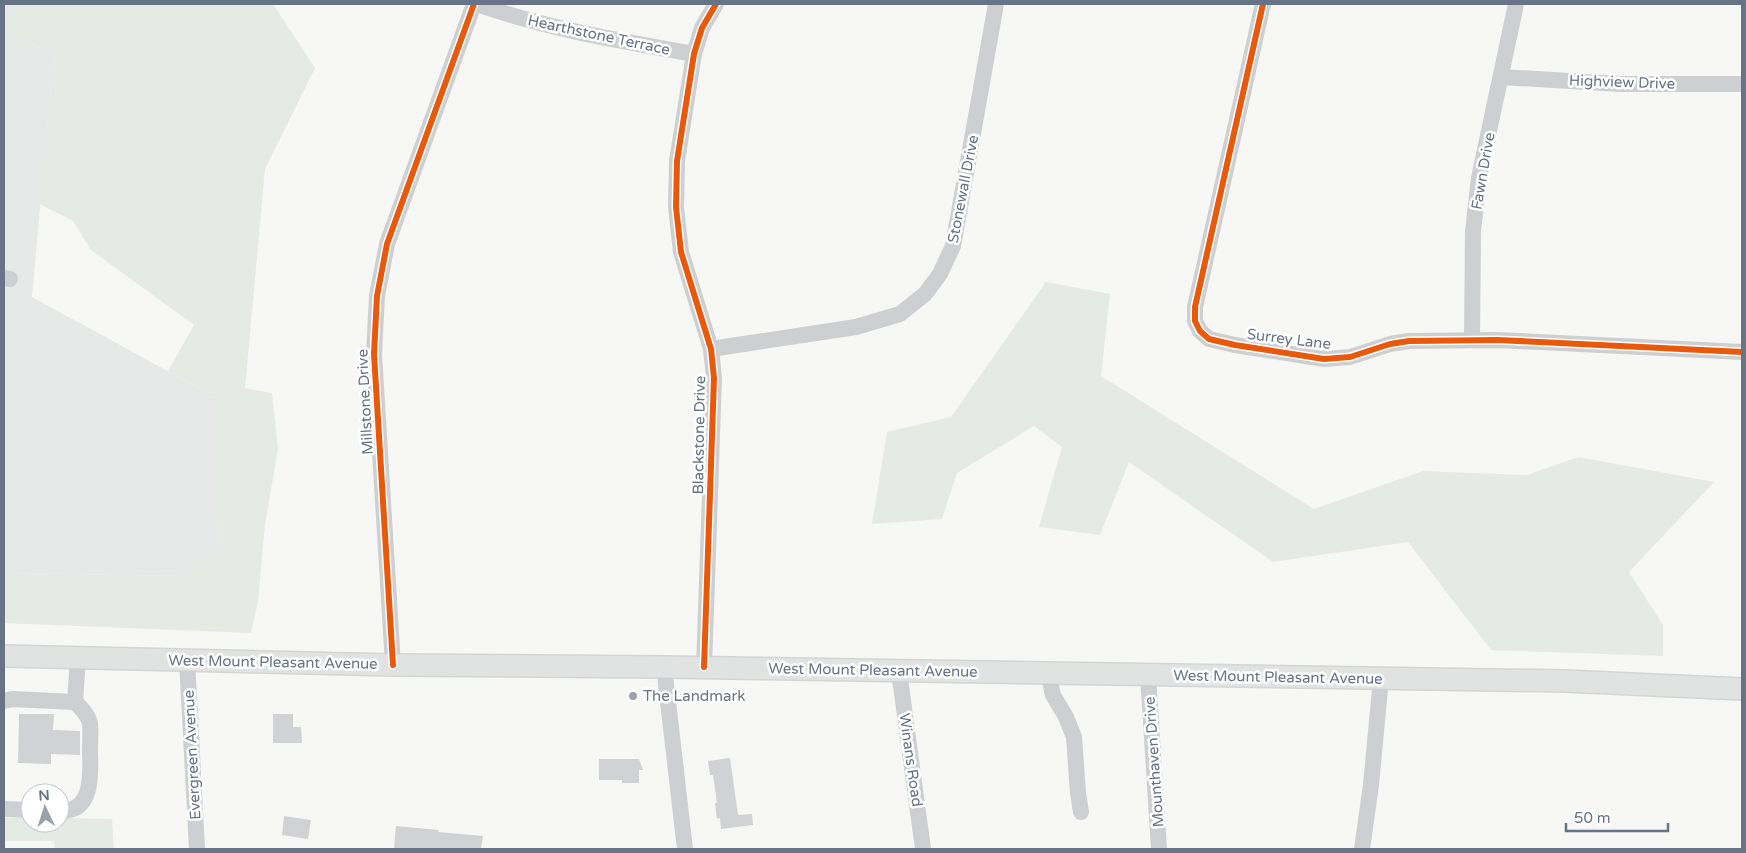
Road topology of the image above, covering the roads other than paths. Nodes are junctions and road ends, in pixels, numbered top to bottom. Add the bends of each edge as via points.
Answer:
1 (476, 4) edge
2 (716, 4) edge
3 (996, 4) edge
4 (1263, 4) edge
5 (1516, 4) edge
6 (694, 54) junction
7 (1501, 77) junction
8 (1742, 84) edge
9 (1472, 340) junction
10 (711, 349) junction
11 (1742, 352) edge
12 (4, 656) edge
13 (78, 658) junction
14 (187, 660) junction
15 (393, 665) junction
16 (664, 667) junction
17 (704, 667) junction
18 (899, 671) junction
19 (1048, 673) junction
20 (1148, 675) junction
21 (1380, 678) junction
22 (1742, 689) edge
23 (4, 701) edge
24 (75, 702) junction
25 (4, 810) edge
26 (20, 810) edge
27 (70, 811) edge
28 (1081, 812) dead end
29 (197, 849) edge
30 (685, 849) edge
31 (923, 849) edge
32 (1159, 849) edge
33 (1362, 849) edge

1 - 6 street, Hearthstone Terrace via 562,30
1 - 15 street, Millstone Drive via 387,244 378,296 374,354
2 - 6 street, Blackstone Drive via 702,28
3 - 10 street, Stonewall Drive via 953,246 940,274 925,294 900,314 856,327
4 - 9 street, Surrey Lane via 1195,307 1195,321 1200,331 1209,339 1235,345 1324,359 1350,357 1409,341
5 - 7 street, Fawn Drive
6 - 10 street, Blackstone Drive via 677,161 676,207 681,252
7 - 8 street, Highview Drive via 1620,84
7 - 9 street, Fawn Drive via 1479,178 1473,231
9 - 11 street, Surrey Lane
10 - 17 street, Blackstone Drive via 714,378
12 - 13 main road, West Mount Pleasant Avenue
13 - 14 main road, West Mount Pleasant Avenue
13 - 24 street
14 - 15 main road, West Mount Pleasant Avenue
14 - 29 street, Evergreen Avenue
15 - 16 main road, West Mount Pleasant Avenue
16 - 17 main road, West Mount Pleasant Avenue
16 - 30 street
17 - 18 main road, West Mount Pleasant Avenue
18 - 19 main road, West Mount Pleasant Avenue
18 - 31 street, Winans Road
19 - 20 main road, West Mount Pleasant Avenue
19 - 28 street via 1054,695 1074,737
20 - 21 main road, West Mount Pleasant Avenue
20 - 32 street, Mounthaven Drive
21 - 22 main road, West Mount Pleasant Avenue via 1565,681
21 - 33 street
23 - 24 street
24 - 27 street via 90,723 91,774 86,796 79,806
25 - 26 street

